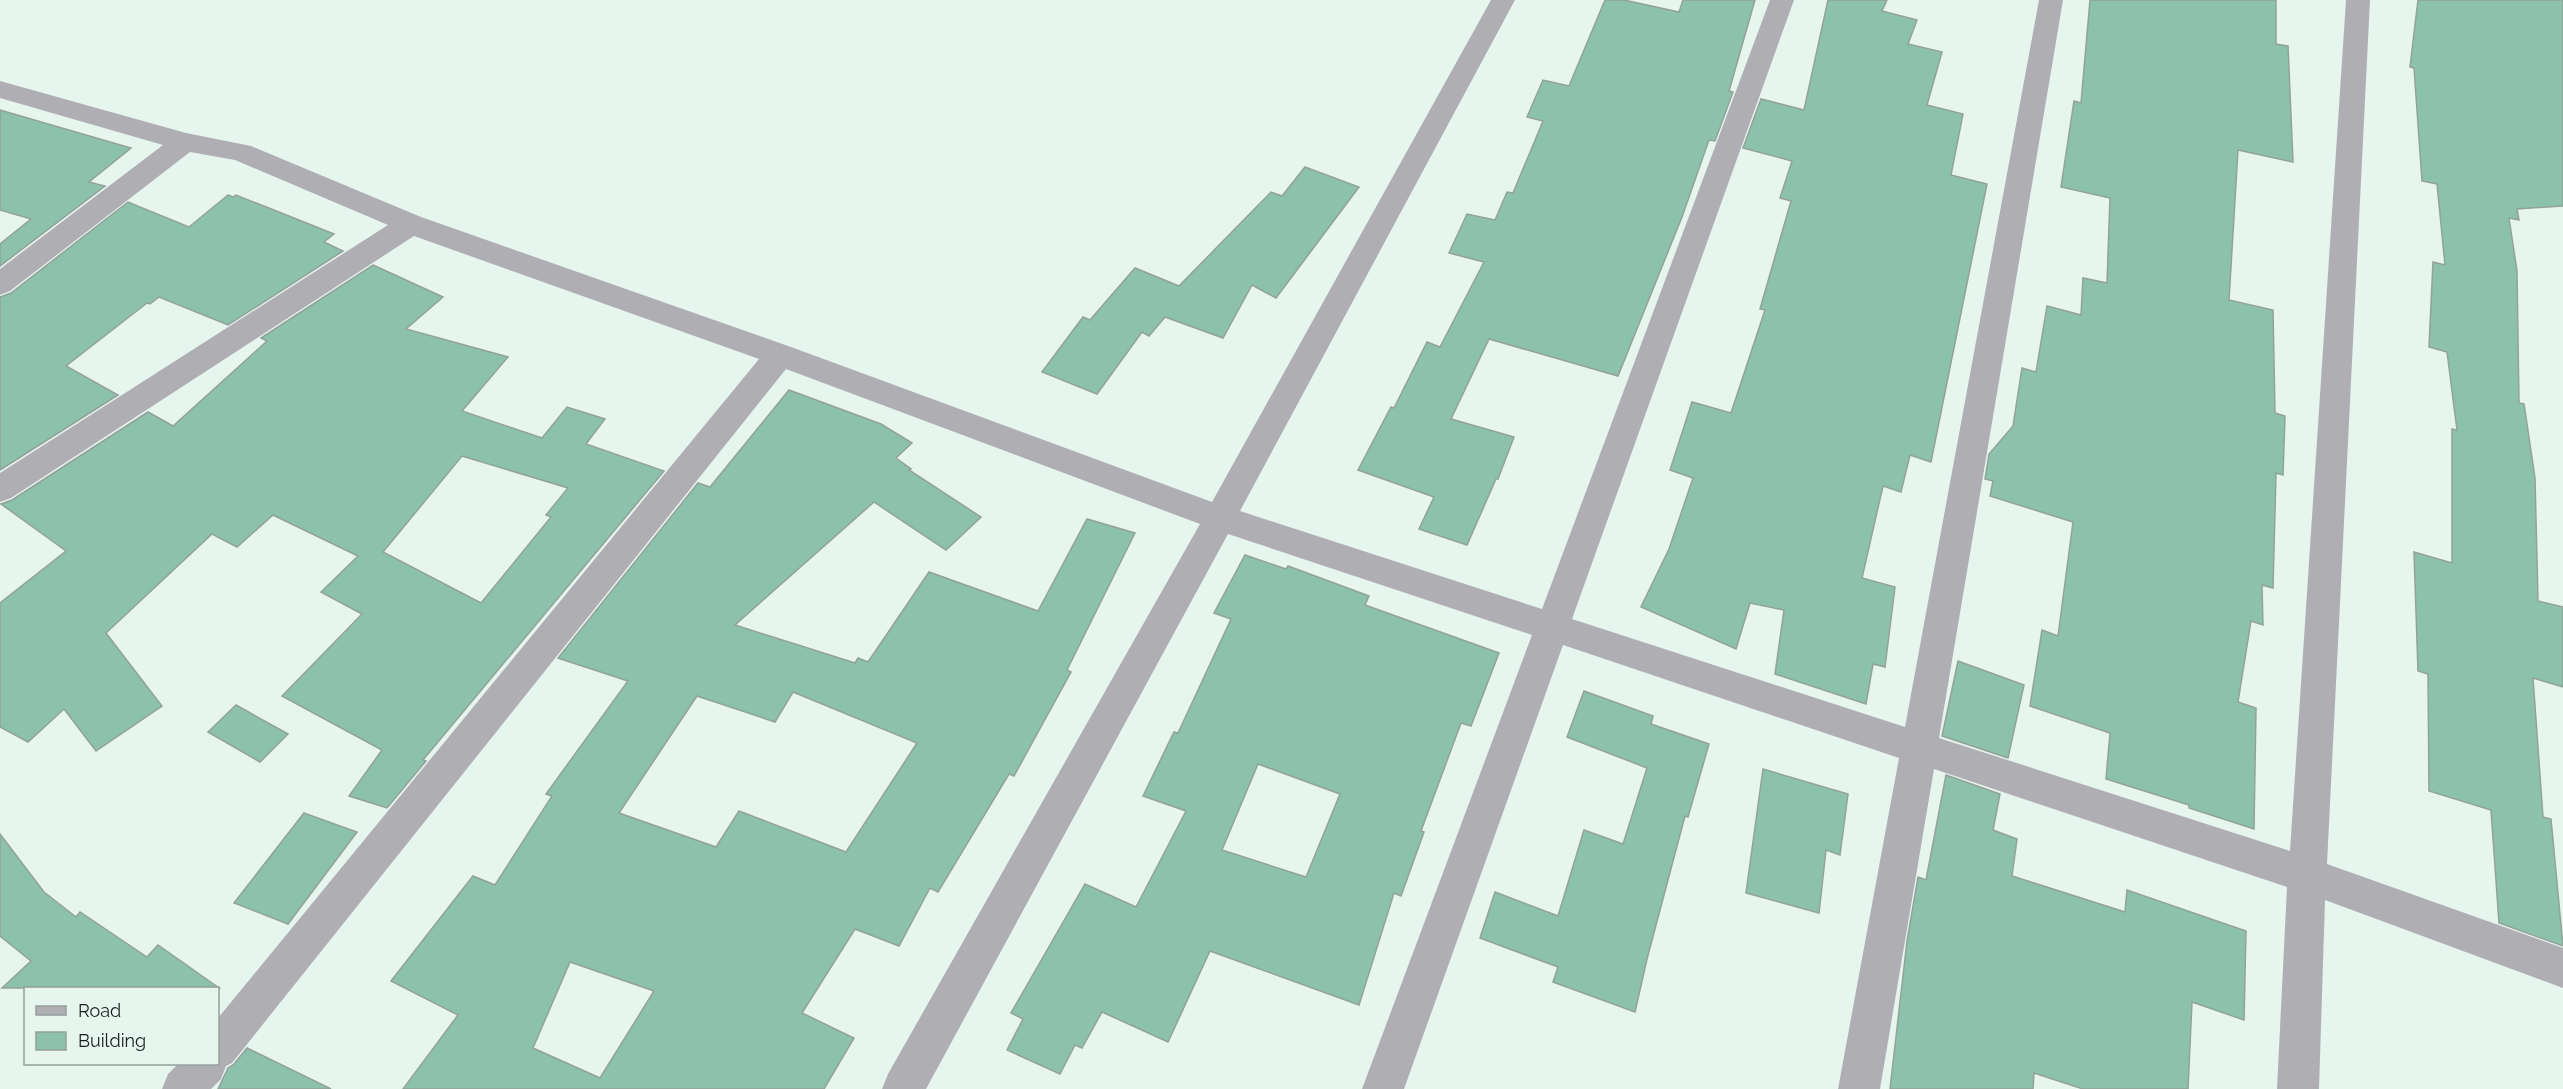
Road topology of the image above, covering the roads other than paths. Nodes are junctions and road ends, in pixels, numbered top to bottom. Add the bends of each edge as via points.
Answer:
1 (1503, 0) edge
2 (1782, 0) edge
3 (2051, 0) edge
4 (2358, 0) edge
5 (0, 89) edge
6 (184, 142) junction
7 (411, 224) junction
8 (0, 284) edge
9 (780, 355) junction
10 (0, 489) edge
11 (1220, 518) junction
12 (1551, 625) junction
13 (1920, 747) junction
14 (2307, 874) junction
15 (2563, 968) edge
16 (219, 1048) edge
17 (205, 1065) edge
18 (183, 1089) edge
19 (903, 1089) edge
20 (1383, 1089) edge
21 (1859, 1089) edge
22 (2298, 1089) edge

1 - 11 street
2 - 12 street
3 - 13 street
4 - 14 street
5 - 6 street
6 - 7 street via 241,152
6 - 8 street
7 - 9 street
7 - 10 street
9 - 11 street
9 - 16 street
11 - 12 street
11 - 19 street
12 - 13 street
12 - 20 street
13 - 14 street
13 - 21 street
14 - 15 street
14 - 22 street
17 - 18 street

